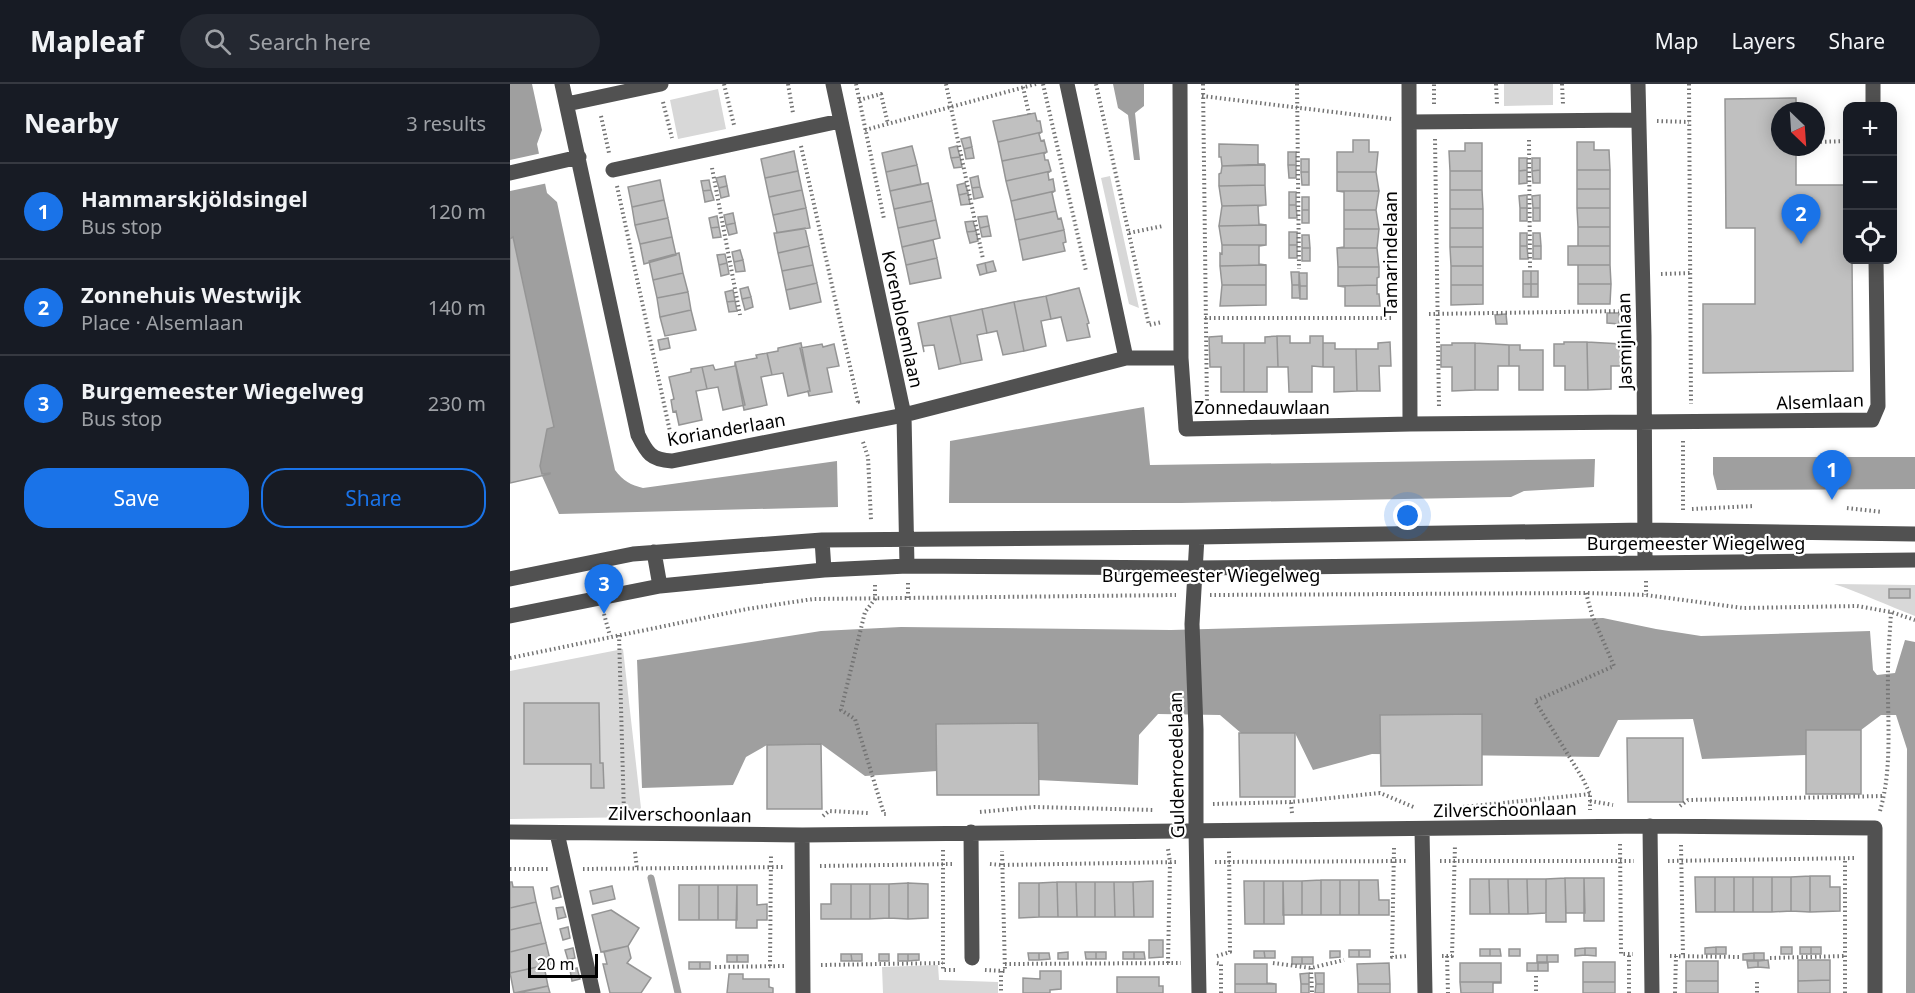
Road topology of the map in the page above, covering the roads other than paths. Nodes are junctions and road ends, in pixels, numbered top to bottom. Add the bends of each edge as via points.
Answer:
1 (562, 84) edge
2 (660, 84) edge
3 (833, 84) edge
4 (1067, 84) edge
5 (1409, 84) edge
6 (1638, 84) edge
7 (1873, 84) edge
8 (1180, 89) edge
9 (1873, 102) edge
10 (567, 104) junction
11 (1637, 120) junction
12 (1409, 122) junction
13 (842, 128) junction
14 (579, 157) junction
15 (613, 170) road end
16 (510, 173) edge
17 (1876, 264) edge
18 (1126, 358) junction
19 (1181, 358) junction
20 (904, 415) junction
21 (1410, 424) junction
22 (1645, 424) junction
23 (1645, 530) junction
24 (1915, 534) edge
25 (1197, 537) junction
26 (906, 538) junction
27 (822, 540) junction
28 (654, 552) junction
29 (1915, 560) edge
30 (1645, 562) junction
31 (907, 566) junction
32 (1194, 568) junction
33 (824, 570) junction
34 (510, 579) edge
35 (660, 586) junction
36 (510, 616) edge
37 (1650, 826) junction
38 (1422, 829) junction
39 (1196, 830) junction
40 (510, 832) edge
41 (557, 832) junction
42 (971, 832) junction
43 (802, 835) junction
44 (973, 964) road end
45 (593, 993) edge
46 (803, 993) edge
47 (1199, 993) edge
48 (1425, 993) edge
49 (1652, 993) edge
50 (1875, 993) edge

1 - 10 street, Korianderlaan
2 - 10 street
3 - 13 street, Korenbloemlaan
4 - 18 street
5 - 12 street, Tamarindelaan
6 - 11 street, Jasmijnlaan
7 - 9 street
8 - 19 street, Zonnedauwlaan
10 - 14 street, Korianderlaan
11 - 12 street
11 - 22 street, Jasmijnlaan
12 - 21 street, Tamarindelaan
13 - 15 street via 797,130
13 - 20 street, Korenbloemlaan
14 - 16 street
14 - 20 street, Korianderlaan via 638,435 646,451 658,460 672,461
17 - 22 street, Alsemlaan via 1878,406 1872,420
18 - 19 street, Korianderlaan
18 - 20 street, Korianderlaan
19 - 21 street, Zonnedauwlaan via 1186,429
20 - 26 street, Korenbloemlaan
21 - 22 street, Zonnedauwlaan
22 - 23 street, Jasmijnlaan
23 - 24 street, Burgemeester Wiegelweg
23 - 25 street, Burgemeester Wiegelweg
23 - 30 street, Jasmijnlaan
25 - 26 street, Burgemeester Wiegelweg
25 - 32 street, Guldenroedelaan
26 - 27 street, Burgemeester Wiegelweg
26 - 31 street, Korenbloemlaan
27 - 28 street, Burgemeester Wiegelweg
27 - 33 street
28 - 34 street, Burgemeester Wiegelweg
28 - 35 street
29 - 30 street, Burgemeester Wiegelweg
30 - 32 street, Burgemeester Wiegelweg
31 - 32 street, Burgemeester Wiegelweg
31 - 33 street, Burgemeester Wiegelweg
32 - 39 street, Guldenroedelaan
33 - 35 street, Burgemeester Wiegelweg
35 - 36 street, Burgemeester Wiegelweg
37 - 38 street, Zilverschoonlaan
37 - 49 street
37 - 50 street, Zilverschoonlaan via 1875,828
38 - 39 street, Zilverschoonlaan
38 - 48 street
39 - 42 street, Zilverschoonlaan
39 - 47 street, Guldenroedelaan
40 - 41 street, Zilverschoonlaan
41 - 43 street, Zilverschoonlaan
41 - 45 street
42 - 43 street, Zilverschoonlaan
42 - 44 street
43 - 46 street

